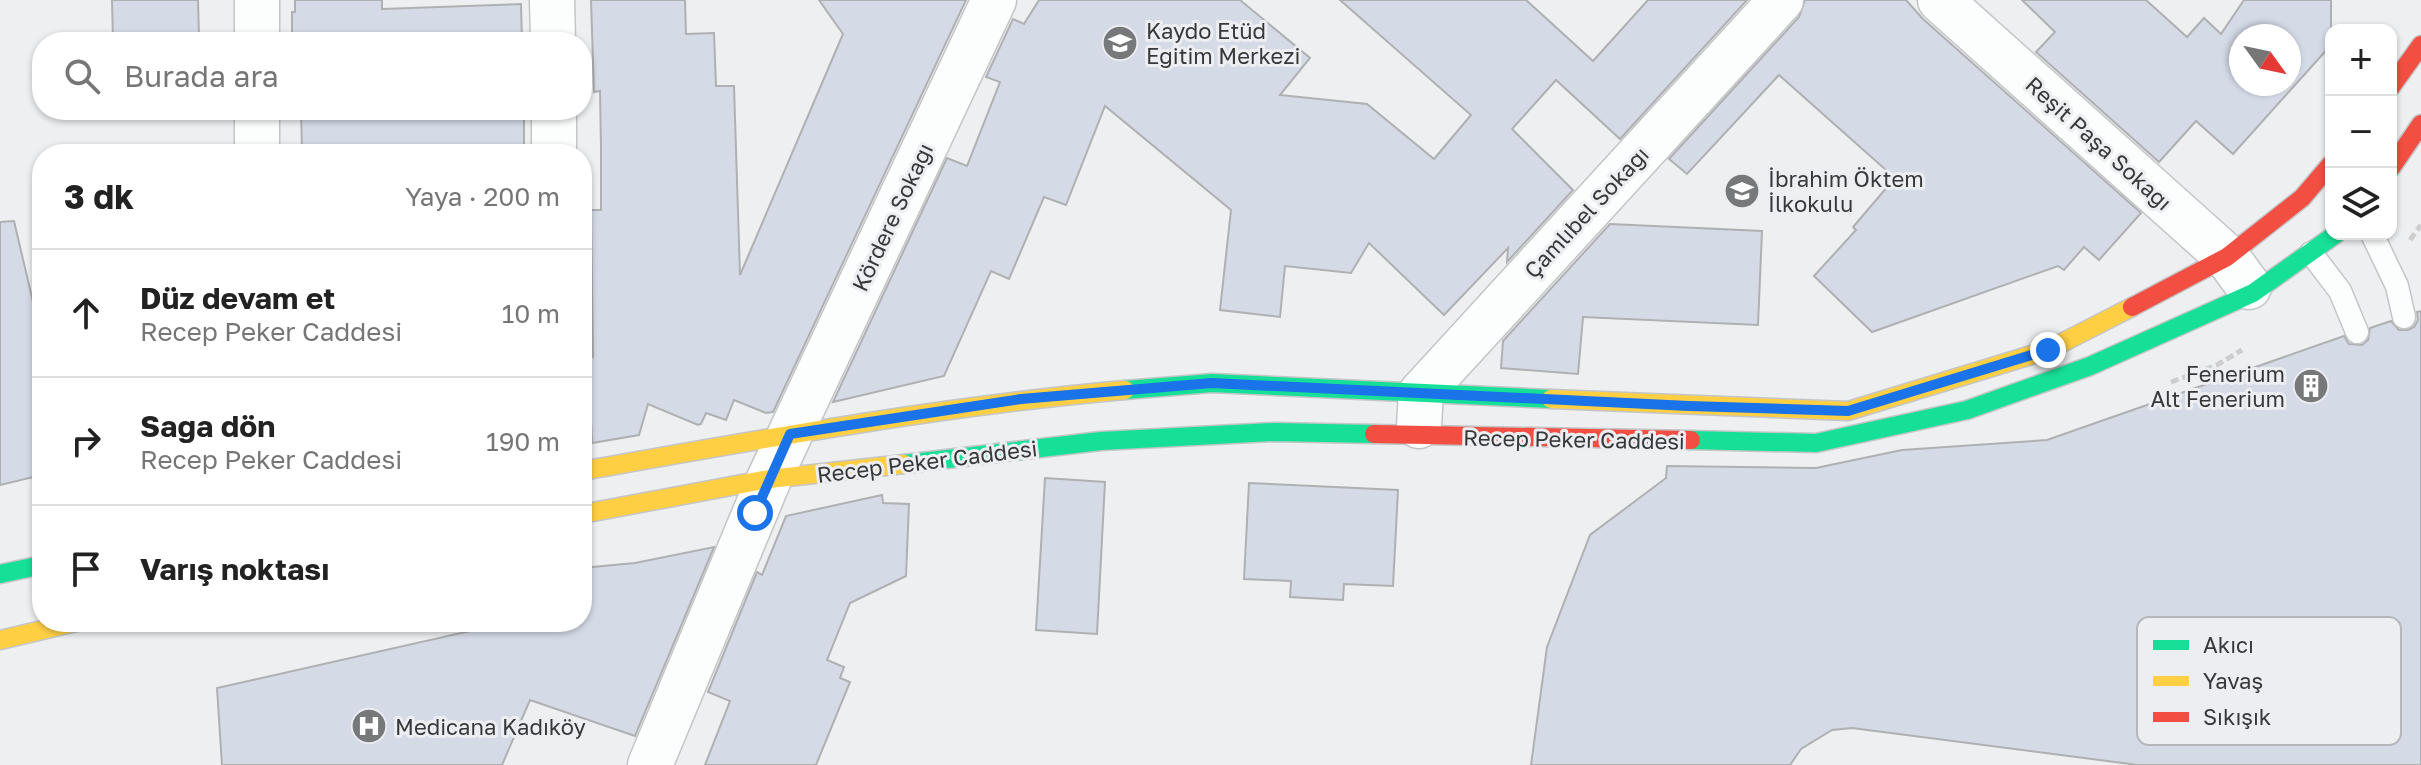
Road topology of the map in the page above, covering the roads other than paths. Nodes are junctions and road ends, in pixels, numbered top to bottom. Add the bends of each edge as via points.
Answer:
1 (257, 0) edge
2 (552, 0) edge
3 (994, 0) edge
4 (1781, 0) edge
5 (1940, 0) edge
6 (257, 32) edge
7 (553, 32) edge
8 (2421, 45) edge
9 (2397, 79) edge
10 (257, 120) edge
11 (554, 120) edge
12 (2421, 124) edge
13 (257, 144) edge
14 (554, 144) edge
15 (2397, 159) edge
16 (2328, 168) edge
17 (2328, 240) edge
18 (2375, 240) edge
19 (2311, 253) junction
20 (2227, 257) junction
21 (2253, 293) junction
22 (2404, 317) dead end
23 (2357, 332) dead end
24 (1421, 393) junction
25 (790, 434) junction
26 (1418, 436) junction
27 (592, 469) edge
28 (769, 479) junction
29 (592, 512) edge
30 (32, 567) edge
31 (0, 574) edge
32 (34, 632) edge
33 (0, 640) edge
34 (650, 765) edge

1 - 6 street
2 - 7 street
3 - 25 street, Kördere Sokağı
4 - 24 street, Çamlıbel Sokağı
5 - 20 street, Reşit Paşa Sokağı
8 - 9 main road
10 - 13 street
11 - 14 street
12 - 15 main road
16 - 20 main road, Recep Peker Caddesi via 2302,198
17 - 19 main road, Recep Peker Caddesi
18 - 22 lane via 2397,286
19 - 21 main road, Recep Peker Caddesi
19 - 23 lane via 2340,291
20 - 21 street, Reşit Paşa Sokağı
20 - 24 main road, Recep Peker Caddesi via 2048,350 1848,411
21 - 26 main road, Recep Peker Caddesi via 2090,366 1967,410 1816,443
24 - 25 main road, Recep Peker Caddesi via 1212,383 1021,399
24 - 26 street
25 - 27 main road, Recep Peker Caddesi
25 - 28 street
26 - 28 main road, Recep Peker Caddesi via 1274,432 1101,441
28 - 29 main road, Recep Peker Caddesi
28 - 34 street
30 - 31 main road
32 - 33 main road

